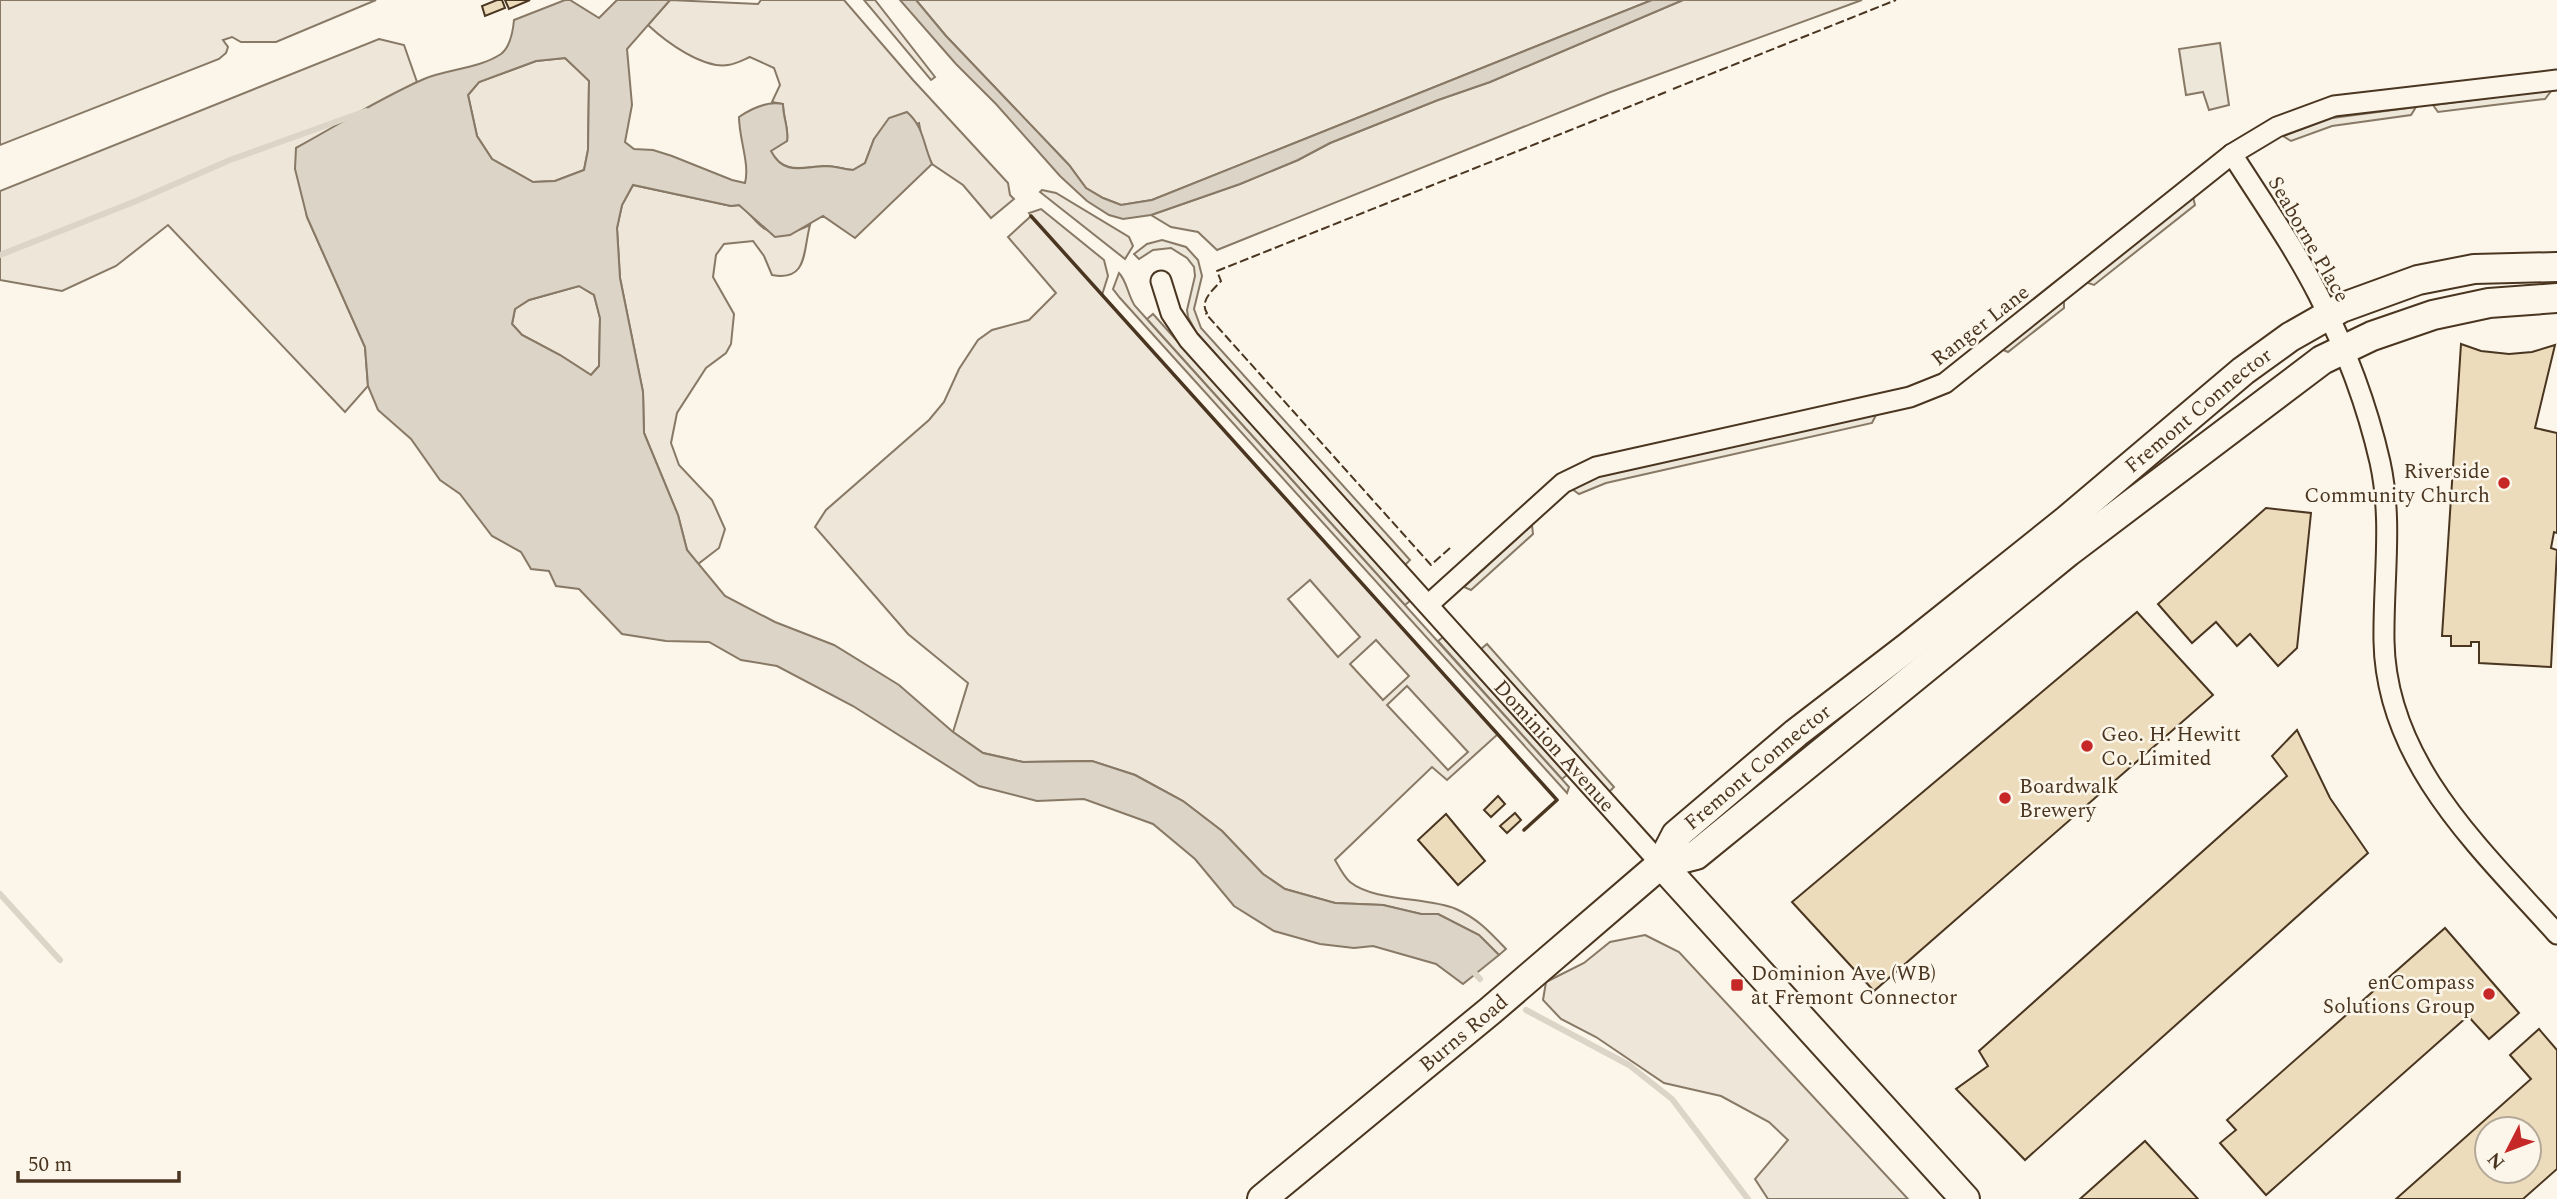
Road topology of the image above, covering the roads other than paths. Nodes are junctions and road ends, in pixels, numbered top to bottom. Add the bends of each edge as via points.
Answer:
1 (2557, 80) edge
2 (2232, 154) junction
3 (2557, 267) edge
4 (1161, 281) dead end
5 (2557, 298) edge
6 (2328, 315) junction
7 (2342, 349) junction
8 (1428, 605) junction
9 (1661, 864) junction
10 (2557, 934) edge
11 (1262, 1199) edge
12 (1965, 1199) edge

1 - 2 street, Ranger Lane via 2334,106 2277,127
2 - 6 street, Seaborne Place
2 - 8 street, Ranger Lane via 1945,383 1910,397 1709,440 1579,474
3 - 6 main road, Fremont Connector via 2446,273 2390,289
4 - 8 street, Dominion Avenue via 1171,313 1189,340
5 - 7 main road, Fremont Connector via 2489,303 2442,313
6 - 7 street, Seaborne Place
6 - 9 main road, Fremont Connector via 2243,371 2059,526 1796,733 1676,835
7 - 9 main road, Fremont Connector via 2300,375 2104,524 1696,855
7 - 10 street, Seaborne Place via 2370,429 2384,490 2385,653 2401,730 2437,794
8 - 9 street, Dominion Avenue
9 - 11 main road, Burns Road
9 - 12 main road, Dominion Avenue

